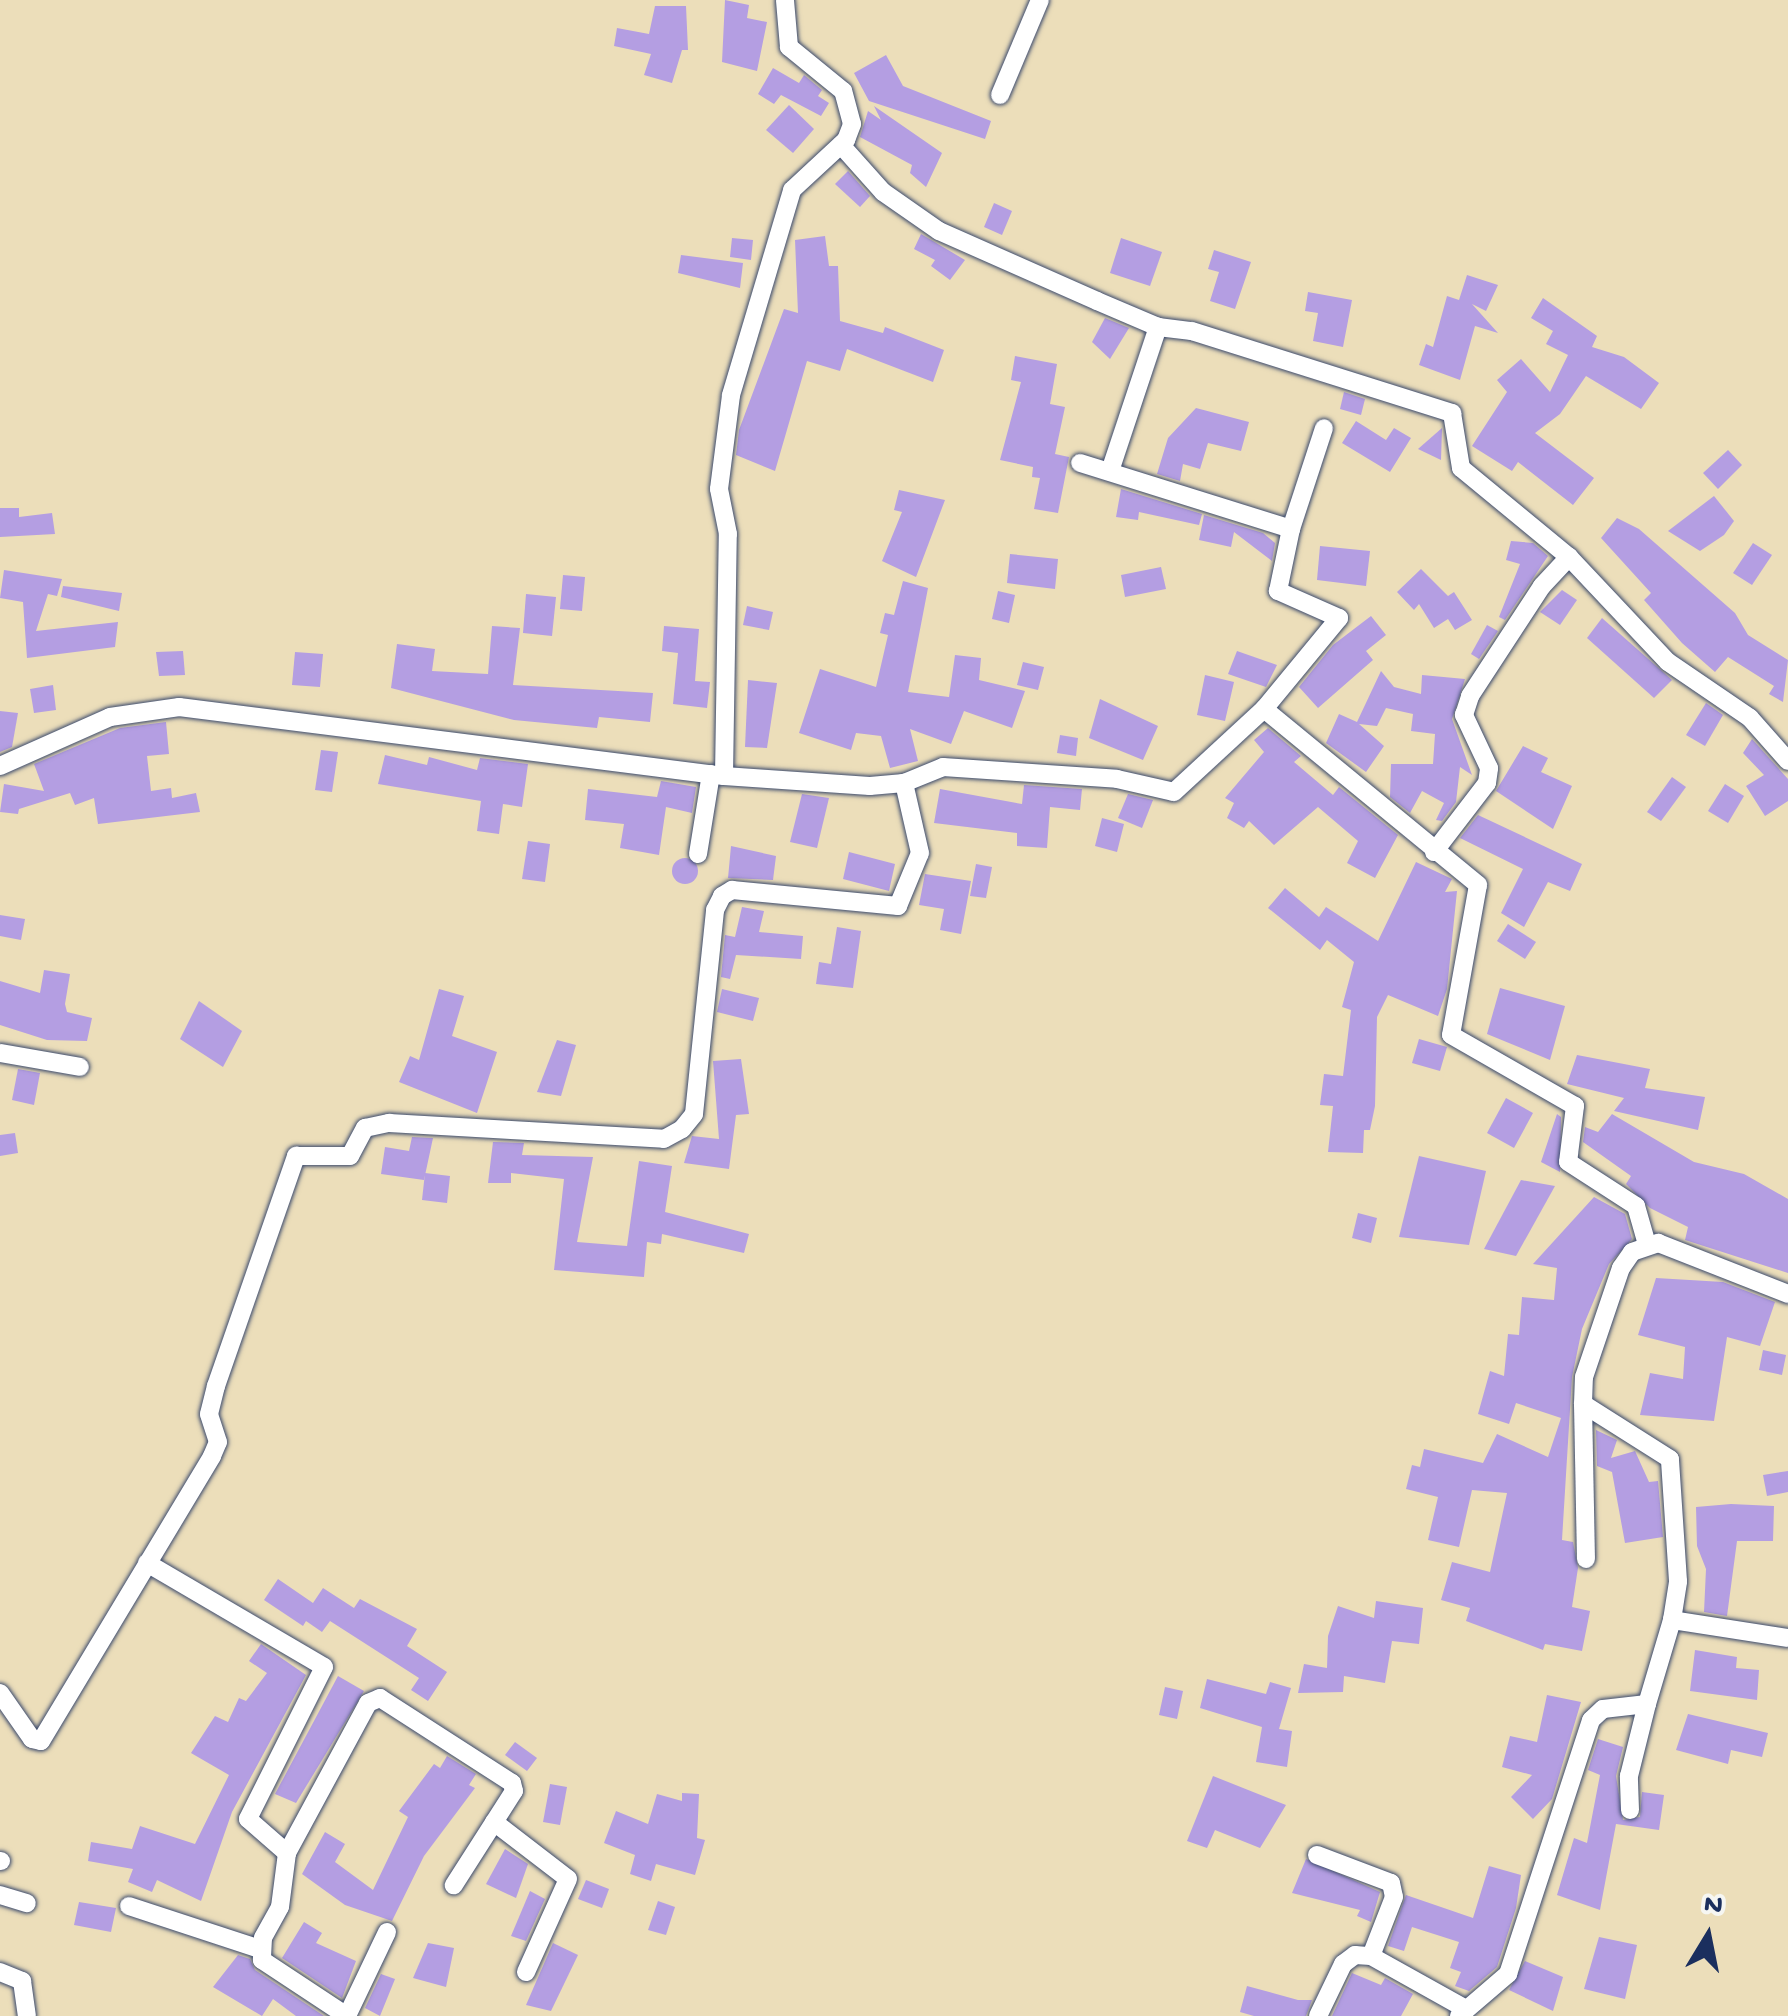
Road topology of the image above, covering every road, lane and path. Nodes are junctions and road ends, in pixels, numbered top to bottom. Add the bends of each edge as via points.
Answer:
1 (785, 0) edge
2 (1040, 0) edge
3 (1000, 95) dead end
4 (841, 146) junction
5 (1158, 327) junction
6 (1324, 428) dead end
7 (1080, 463) dead end
8 (1111, 468) junction
9 (1291, 528) junction
10 (1569, 557) junction
11 (1264, 709) junction
12 (1788, 761) edge
13 (0, 766) edge
14 (717, 775) junction
15 (904, 782) junction
16 (1434, 852) junction
17 (698, 854) dead end
18 (0, 1053) edge
19 (80, 1066) dead end
20 (1646, 1244) junction
21 (1788, 1294) edge
22 (1583, 1404) junction
23 (1586, 1559) dead end
24 (147, 1563) junction
25 (1672, 1620) junction
26 (1788, 1638) edge
27 (0, 1693) edge
28 (1648, 1704) junction
29 (1630, 1810) dead end
30 (494, 1822) junction
31 (287, 1853) junction
32 (1317, 1855) dead end
33 (454, 1884) dead end
34 (0, 1894) edge
35 (27, 1903) dead end
36 (129, 1906) dead end
37 (387, 1932) dead end
38 (260, 1949) junction
39 (1371, 1956) junction
40 (0, 1972) edge
41 (526, 1972) dead end
42 (1462, 2012) edge
43 (27, 2016) edge
44 (347, 2016) edge
45 (1318, 2016) edge

1 - 4 street via 789,47 850,102 852,124
2 - 3 street
4 - 5 street via 882,192 939,231
4 - 14 street via 792,190 722,441 718,489 728,534
5 - 8 street
5 - 10 street via 1192,330 1452,414 1462,469
6 - 9 street
7 - 8 street
8 - 9 street
9 - 11 street via 1278,592 1335,612 1339,620
10 - 12 street via 1656,651 1708,695 1750,718
10 - 16 street via 1542,586 1470,696 1465,722 1488,776
11 - 15 street via 1174,792 1117,779 943,767
11 - 16 street
13 - 14 street via 110,717 179,706
14 - 15 street
14 - 17 street
15 - 24 street via 920,853 898,906 732,890 722,896 715,910 694,1114 682,1129 664,1139 389,1123 364,1128 350,1156 296,1156 216,1386 209,1414 218,1442
16 - 20 street via 1479,890 1452,1035 1574,1106 1568,1162 1636,1206
18 - 19 street
20 - 21 street via 1698,1254 1771,1292
20 - 22 street via 1621,1268 1604,1310
22 - 23 street
22 - 25 street via 1670,1459 1678,1581
24 - 27 street via 41,1740 32,1739
24 - 31 street via 324,1667 248,1818
25 - 26 street
25 - 28 street
28 - 29 street via 1629,1776
28 - 42 street via 1603,1710 1591,1720 1508,1974
30 - 31 street via 514,1791 509,1779 380,1698 368,1703
30 - 33 street
30 - 41 street via 568,1879
31 - 38 street via 278,1914
32 - 39 street via 1394,1887
34 - 35 street
36 - 38 street
37 - 44 street
38 - 44 street via 265,1964
39 - 42 street
39 - 45 street via 1355,1954 1343,1964
40 - 43 street via 22,1981

